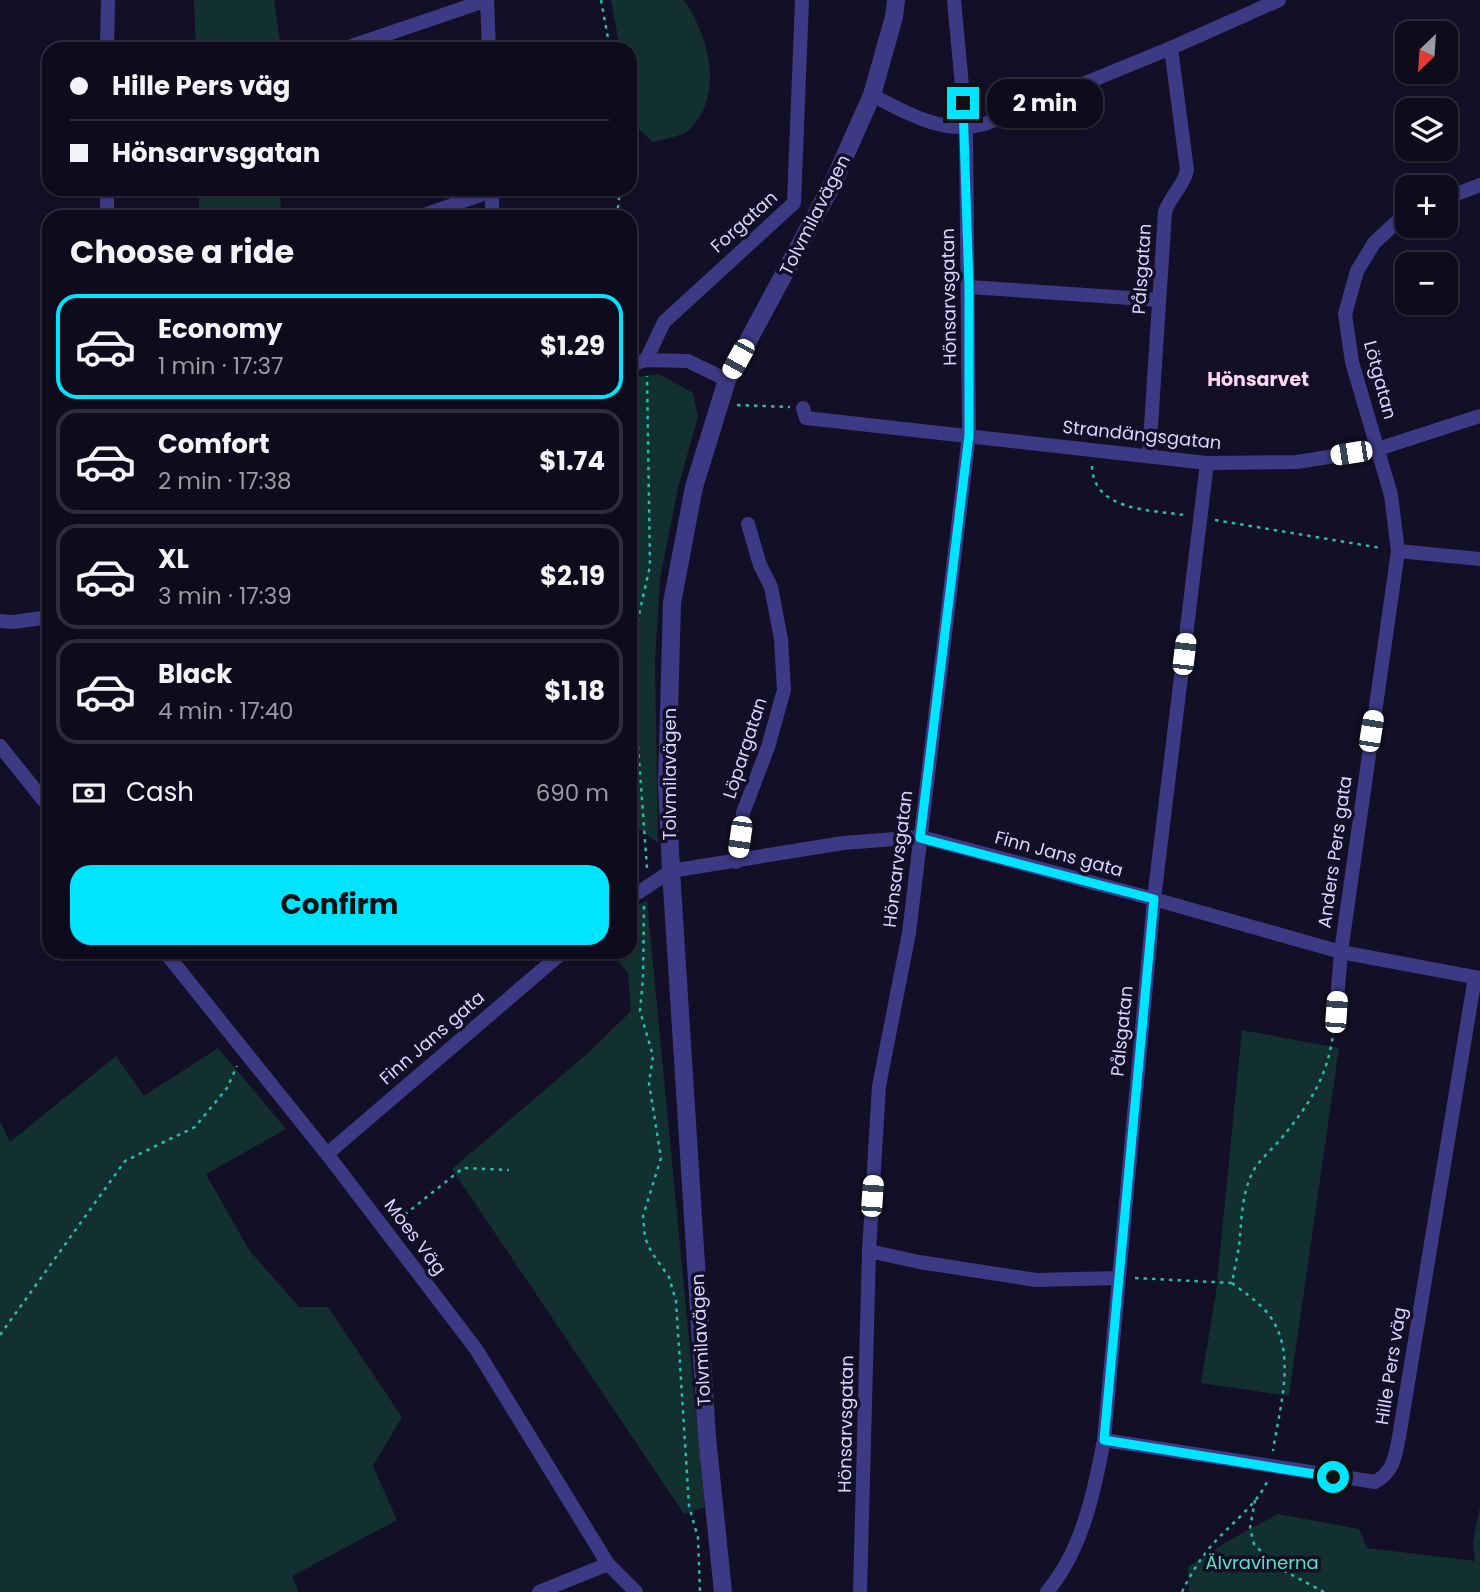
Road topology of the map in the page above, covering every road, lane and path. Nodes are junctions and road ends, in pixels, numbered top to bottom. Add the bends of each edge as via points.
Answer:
1 (107, 0) edge
2 (487, 0) edge
3 (601, 0) edge
4 (803, 0) edge
5 (896, 0) edge
6 (954, 0) edge
7 (1277, 0) edge
8 (107, 42) edge
9 (364, 42) edge
10 (489, 42) edge
11 (609, 42) edge
12 (1171, 48) junction
13 (872, 95) junction
14 (965, 129) junction
15 (1480, 185) edge
16 (1458, 193) edge
17 (476, 196) edge
18 (437, 210) edge
19 (1395, 224) edge
20 (969, 287) junction
21 (1159, 300) junction
22 (637, 328) edge
23 (646, 360) junction
24 (637, 363) edge
25 (727, 380) junction
26 (721, 399) junction
27 (803, 408) joint
28 (1480, 416) edge
29 (969, 435) junction
30 (1378, 449) junction
31 (1092, 450) junction
32 (1149, 456) junction
33 (1207, 463) junction
34 (1200, 517) junction
35 (748, 524) dead end
36 (1398, 551) junction
37 (1480, 559) edge
38 (42, 618) edge
39 (0, 621) edge
40 (637, 648) edge
41 (637, 731) edge
42 (0, 746) edge
43 (42, 798) edge
44 (920, 838) junction
45 (736, 862) junction
46 (671, 871) junction
47 (644, 889) junction
48 (637, 894) edge
49 (1154, 899) junction
50 (1341, 951) junction
51 (171, 959) edge
52 (555, 959) edge
53 (1477, 978) edge
54 (1336, 1012) joint
55 (244, 1051) junction
56 (327, 1154) junction
57 (509, 1170) dead end
58 (385, 1230) junction
59 (869, 1251) junction
60 (1118, 1278) junction
61 (1232, 1283) junction
62 (0, 1335) edge
63 (1104, 1440) junction
64 (1270, 1467) junction
65 (1255, 1500) junction
66 (608, 1564) junction
67 (539, 1592) edge
68 (636, 1592) edge
69 (700, 1592) edge
70 (723, 1592) edge
71 (860, 1592) edge
72 (1047, 1592) edge
73 (1182, 1592) edge
74 (1324, 1592) edge

1 - 8 street
2 - 9 street
2 - 10 street
3 - 11 path
4 - 23 street, Forgatan via 794,203 664,321
5 - 13 street, Tolvmilavägen
6 - 14 street, Hönsarvsgatan
7 - 12 street
12 - 14 street
12 - 21 street, Pålsgatan via 1187,170 1165,212
13 - 14 street via 918,119
13 - 25 street, Tolvmilavägen via 832,185
14 - 20 street, Hönsarvsgatan
15 - 16 street
17 - 18 street
19 - 30 street, Lötgatan via 1374,243 1357,271 1345,314 1352,362
20 - 21 street
20 - 29 street, Hönsarvsgatan
21 - 32 street, Pålsgatan
22 - 23 path
23 - 24 street
23 - 25 street via 688,361
23 - 40 path via 650,566 638,619
25 - 26 street, Tolvmilavägen
26 - 27 path via 739,406
26 - 46 street, Tolvmilavägen via 694,487 672,603 667,783
27 - 29 street, Strandängsgatan via 806,418
28 - 30 street, Strandängsgatan
29 - 31 street, Strandängsgatan
29 - 44 street, Hönsarvsgatan
30 - 33 street, Strandängsgatan via 1297,462
30 - 36 street, Anders Pers gata via 1391,495
31 - 32 street, Strandängsgatan
31 - 34 path via 1092,474 1108,499
32 - 33 street, Strandängsgatan
33 - 34 street, Pålsgatan
34 - 36 path
34 - 49 street, Pålsgatan
35 - 45 street, Löpargatan via 771,587 784,690 743,813
36 - 37 street
36 - 50 street, Anders Pers gata
38 - 39 street
41 - 47 path via 647,863
42 - 43 street
44 - 45 street, Finn Jans gata via 843,843
44 - 49 street, Finn Jans gata
44 - 59 street, Hönsarvsgatan via 909,933 879,1086
45 - 46 street, Finn Jans gata
46 - 47 street, Finn Jans gata
46 - 70 street, Tolvmilavägen via 707,1437
47 - 48 street, Finn Jans gata
47 - 69 path via 640,1011 653,1056 649,1083 661,1158 643,1216 645,1238 669,1277 676,1301 689,1506 698,1538
49 - 50 street, Finn Jans gata
49 - 60 street, Pålsgatan
50 - 53 street, Finn Jans gata
50 - 54 street, Anders Pers gata
51 - 55 street, Moes Väg
52 - 56 street, Finn Jans gata
53 - 64 street, Hille Pers väg via 1394,1466 1375,1482
54 - 61 path via 1331,1054 1320,1083 1248,1184
55 - 56 street, Moes Väg
55 - 62 path via 227,1088 195,1127 125,1161
56 - 58 street, Moes Väg
57 - 58 path via 463,1168
58 - 66 street, Moes Väg via 476,1349
59 - 60 street via 1036,1280
59 - 71 street, Hönsarvsgatan
60 - 61 path
60 - 63 street, Pålsgatan
61 - 64 path via 1269,1314 1281,1336 1285,1359
63 - 64 street, Hille Pers väg
63 - 72 street, Pålsgatan via 1084,1525
64 - 65 path
65 - 73 path via 1211,1545
65 - 74 path via 1250,1528 1254,1544 1275,1566
66 - 67 street
66 - 68 street, Moes Väg

